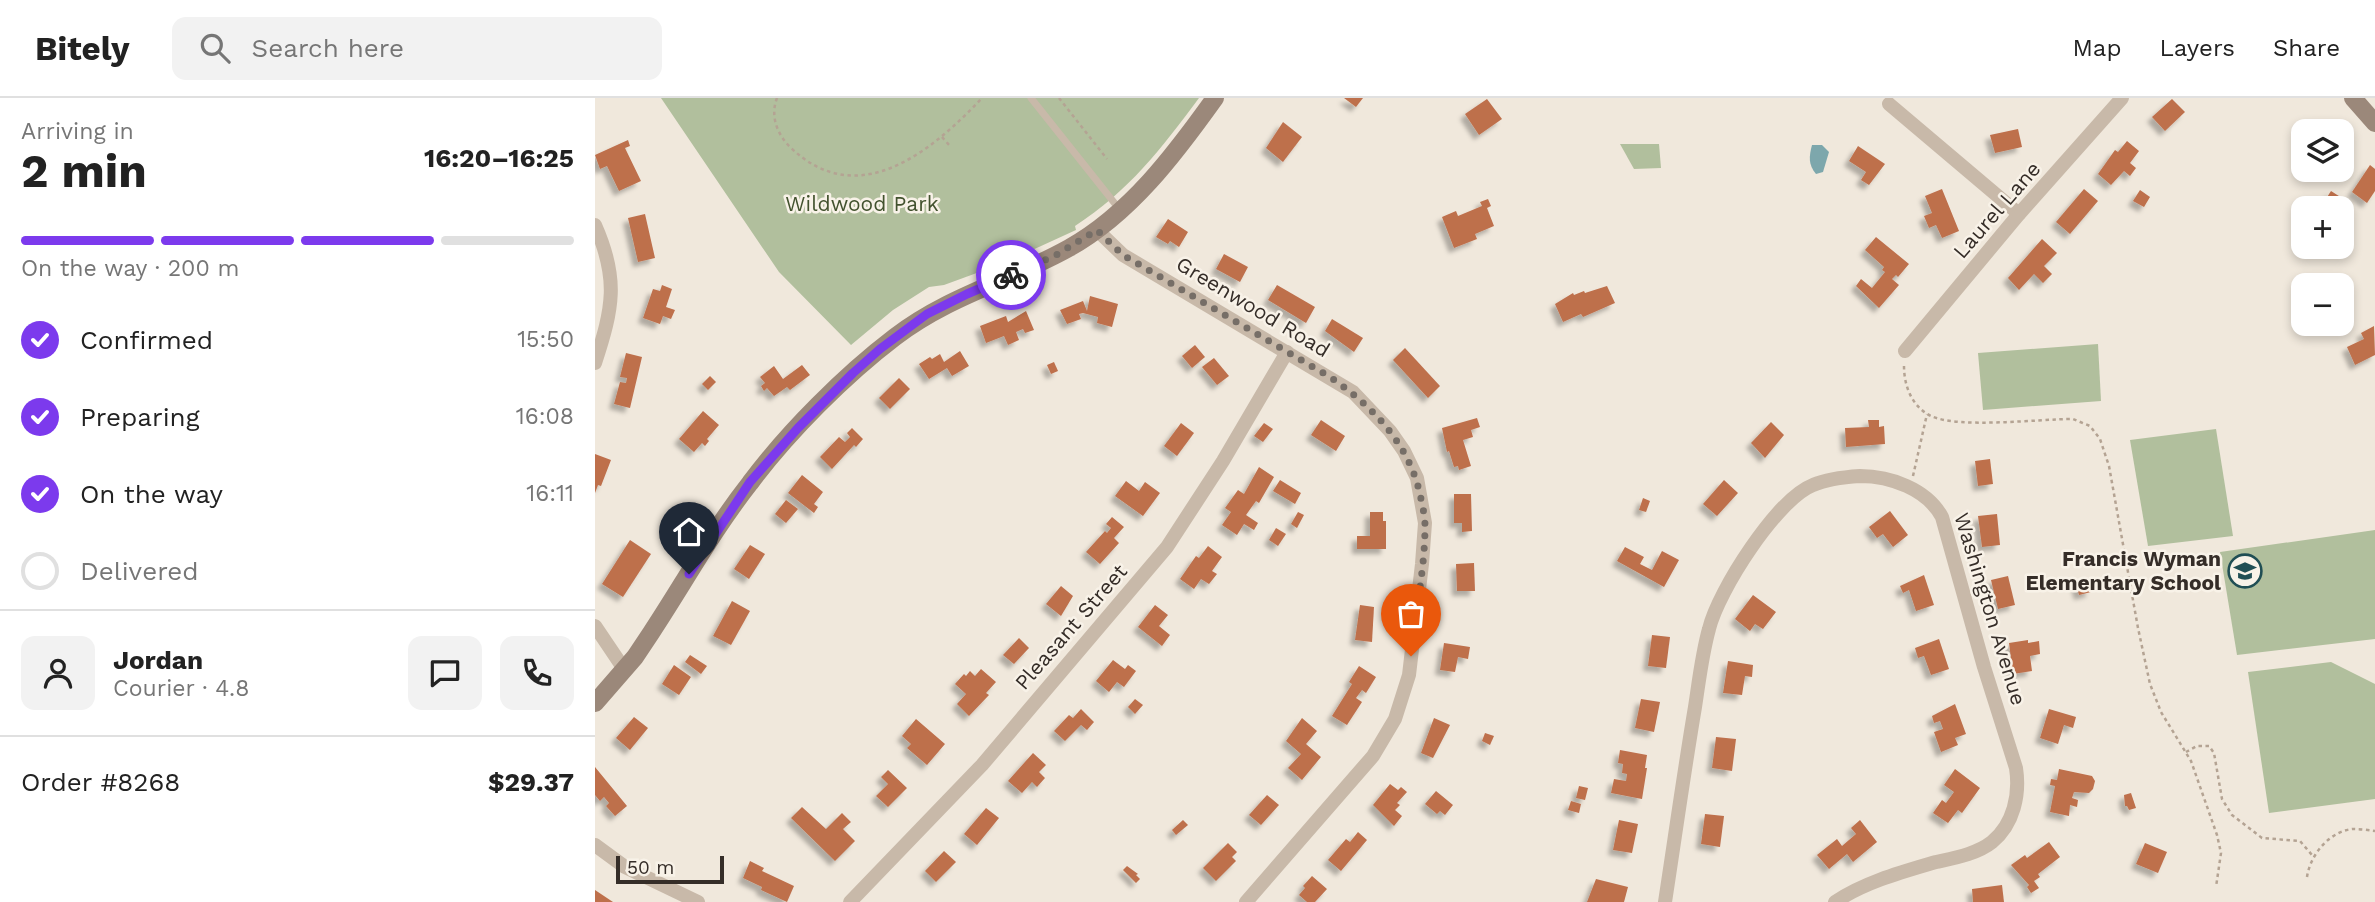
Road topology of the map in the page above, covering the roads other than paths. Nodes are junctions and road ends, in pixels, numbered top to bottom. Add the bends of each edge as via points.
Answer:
1 (1031, 98) edge
2 (1215, 98) edge
3 (2123, 98) edge
4 (2353, 98) edge
5 (1889, 104) dead end
6 (2375, 123) edge
7 (1120, 210) junction
8 (2019, 214) junction
9 (595, 225) edge
10 (1097, 230) junction
11 (1905, 351) road end
12 (1287, 352) junction
13 (595, 363) edge
14 (595, 626) edge
15 (624, 669) junction
16 (595, 703) edge
17 (595, 845) edge
18 (698, 902) edge
19 (850, 902) edge
20 (1246, 902) edge
21 (1665, 902) edge
22 (1835, 902) edge

1 - 7 lane
2 - 7 main road via 1173,155
3 - 8 street, Laurel Lane
4 - 6 main road
5 - 8 street
7 - 10 main road
8 - 11 street, Laurel Lane
9 - 13 street via 608,262 613,296
10 - 12 street, Greenwood Road via 1123,255
10 - 15 main road via 1056,255 927,314 865,362 750,482
12 - 19 street, Pleasant Street via 1167,547 982,765
12 - 20 street, Greenwood Road via 1353,392 1390,431 1417,478 1425,523 1409,675 1395,719 1373,756
14 - 15 street
15 - 16 main road
17 - 18 street via 625,867
21 - 22 street, Washington Avenue via 1708,629 1723,594 1770,522 1790,500 1812,485 1862,476 1910,488 1937,508 2019,785 2012,814 1992,842 1967,854 1898,873

